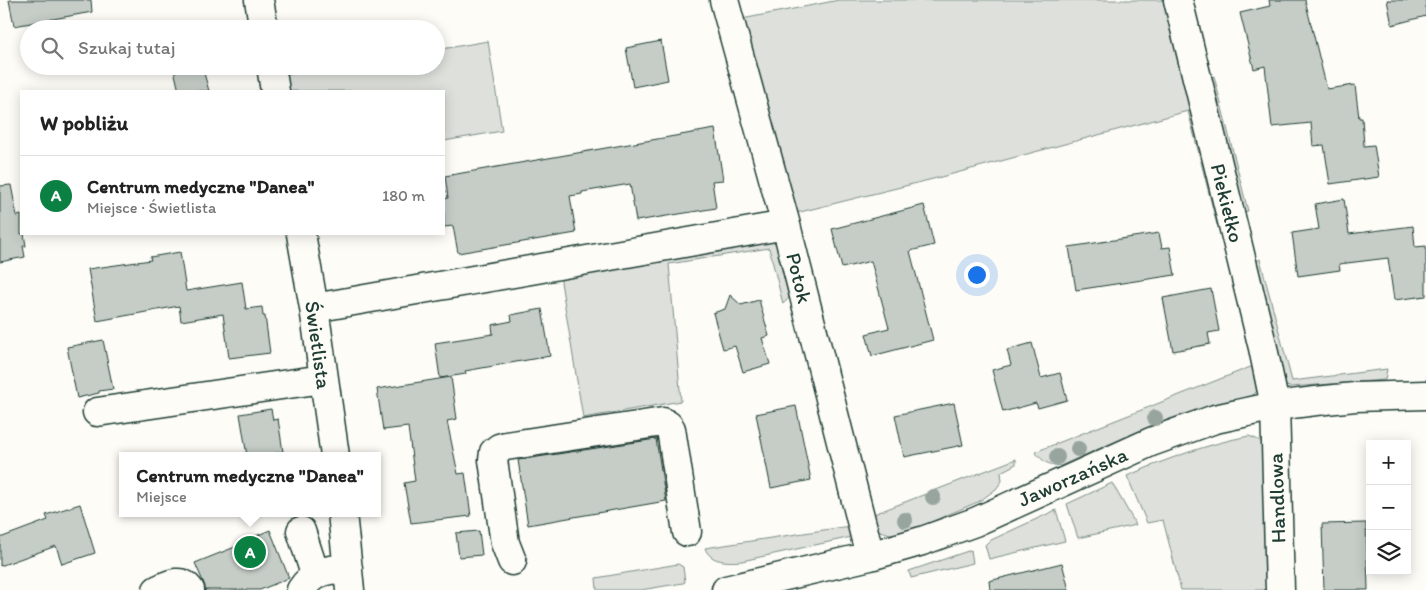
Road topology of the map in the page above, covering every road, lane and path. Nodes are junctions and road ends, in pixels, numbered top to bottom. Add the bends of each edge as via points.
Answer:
1 (259, 0) edge
2 (724, 0) edge
3 (1178, 0) edge
4 (262, 20) edge
5 (272, 75) edge
6 (275, 90) edge
7 (786, 225) junction
8 (300, 235) edge
9 (314, 308) junction
10 (324, 378) junction
11 (1426, 394) edge
12 (1275, 406) junction
13 (97, 412) dead end
14 (333, 452) edge
15 (342, 517) edge
16 (301, 531) dead end
17 (687, 532) dead end
18 (870, 556) junction
19 (512, 561) dead end
20 (349, 579) edge
21 (308, 582) edge
22 (157, 590) edge
23 (190, 590) edge
24 (726, 590) edge
25 (1280, 590) edge

1 - 4 street
2 - 7 street, Potok
3 - 12 street, Piekiełko
5 - 6 street
7 - 9 street
7 - 18 street, Potok
8 - 9 street, Świetlista
9 - 10 street, Świetlista
10 - 13 street
10 - 14 street, Świetlista
11 - 12 street, Jaworzańska via 1354,397
12 - 18 street, Jaworzańska via 1215,419 1151,442 975,522
12 - 25 street, Handlowa
15 - 20 street
16 - 21 street
17 - 19 street via 671,430 663,422 506,446 494,452 492,460 505,543
18 - 24 street, Jaworzańska
20 - 21 street via 333,570
22 - 23 street via 179,582

